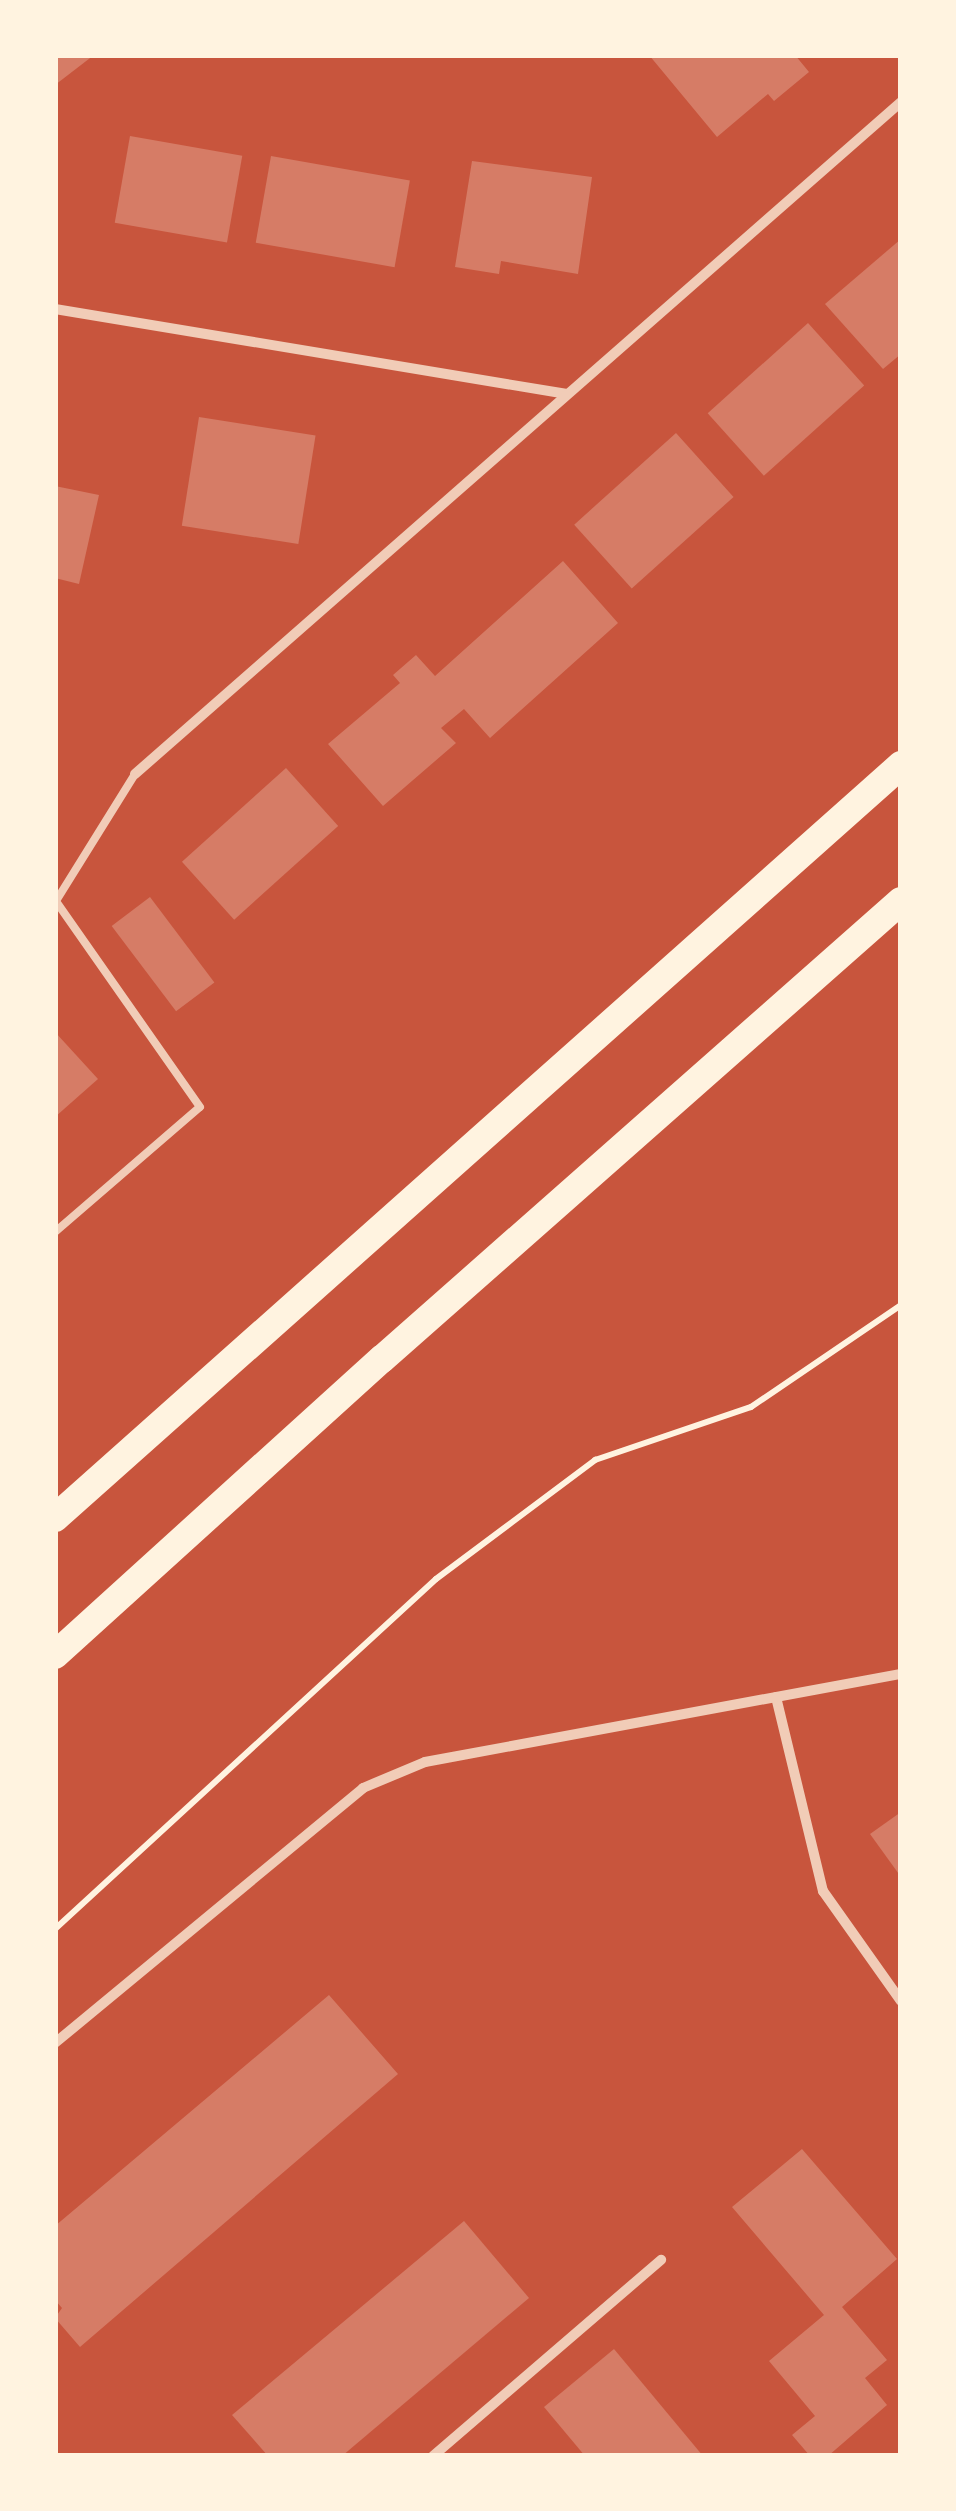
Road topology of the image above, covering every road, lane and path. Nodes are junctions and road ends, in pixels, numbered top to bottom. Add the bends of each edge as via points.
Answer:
1 (901, 102) edge
2 (55, 309) edge
3 (567, 394) junction
4 (901, 765) edge
5 (134, 774) joint
6 (901, 901) edge
7 (55, 1232) edge
8 (901, 1305) edge
9 (55, 1518) edge
10 (55, 1655) edge
11 (901, 1674) edge
12 (776, 1696) junction
13 (55, 1929) edge
14 (901, 2001) edge
15 (55, 2043) edge
16 (660, 2260) dead end
17 (433, 2456) edge

1 - 3 street
2 - 3 street
3 - 5 street
4 - 9 highway
5 - 7 lane via 56,901 200,1107
6 - 10 highway
8 - 13 path via 751,1407 595,1460 436,1579
11 - 12 street
12 - 14 street via 823,1891
12 - 15 street via 424,1762 363,1788
16 - 17 street

